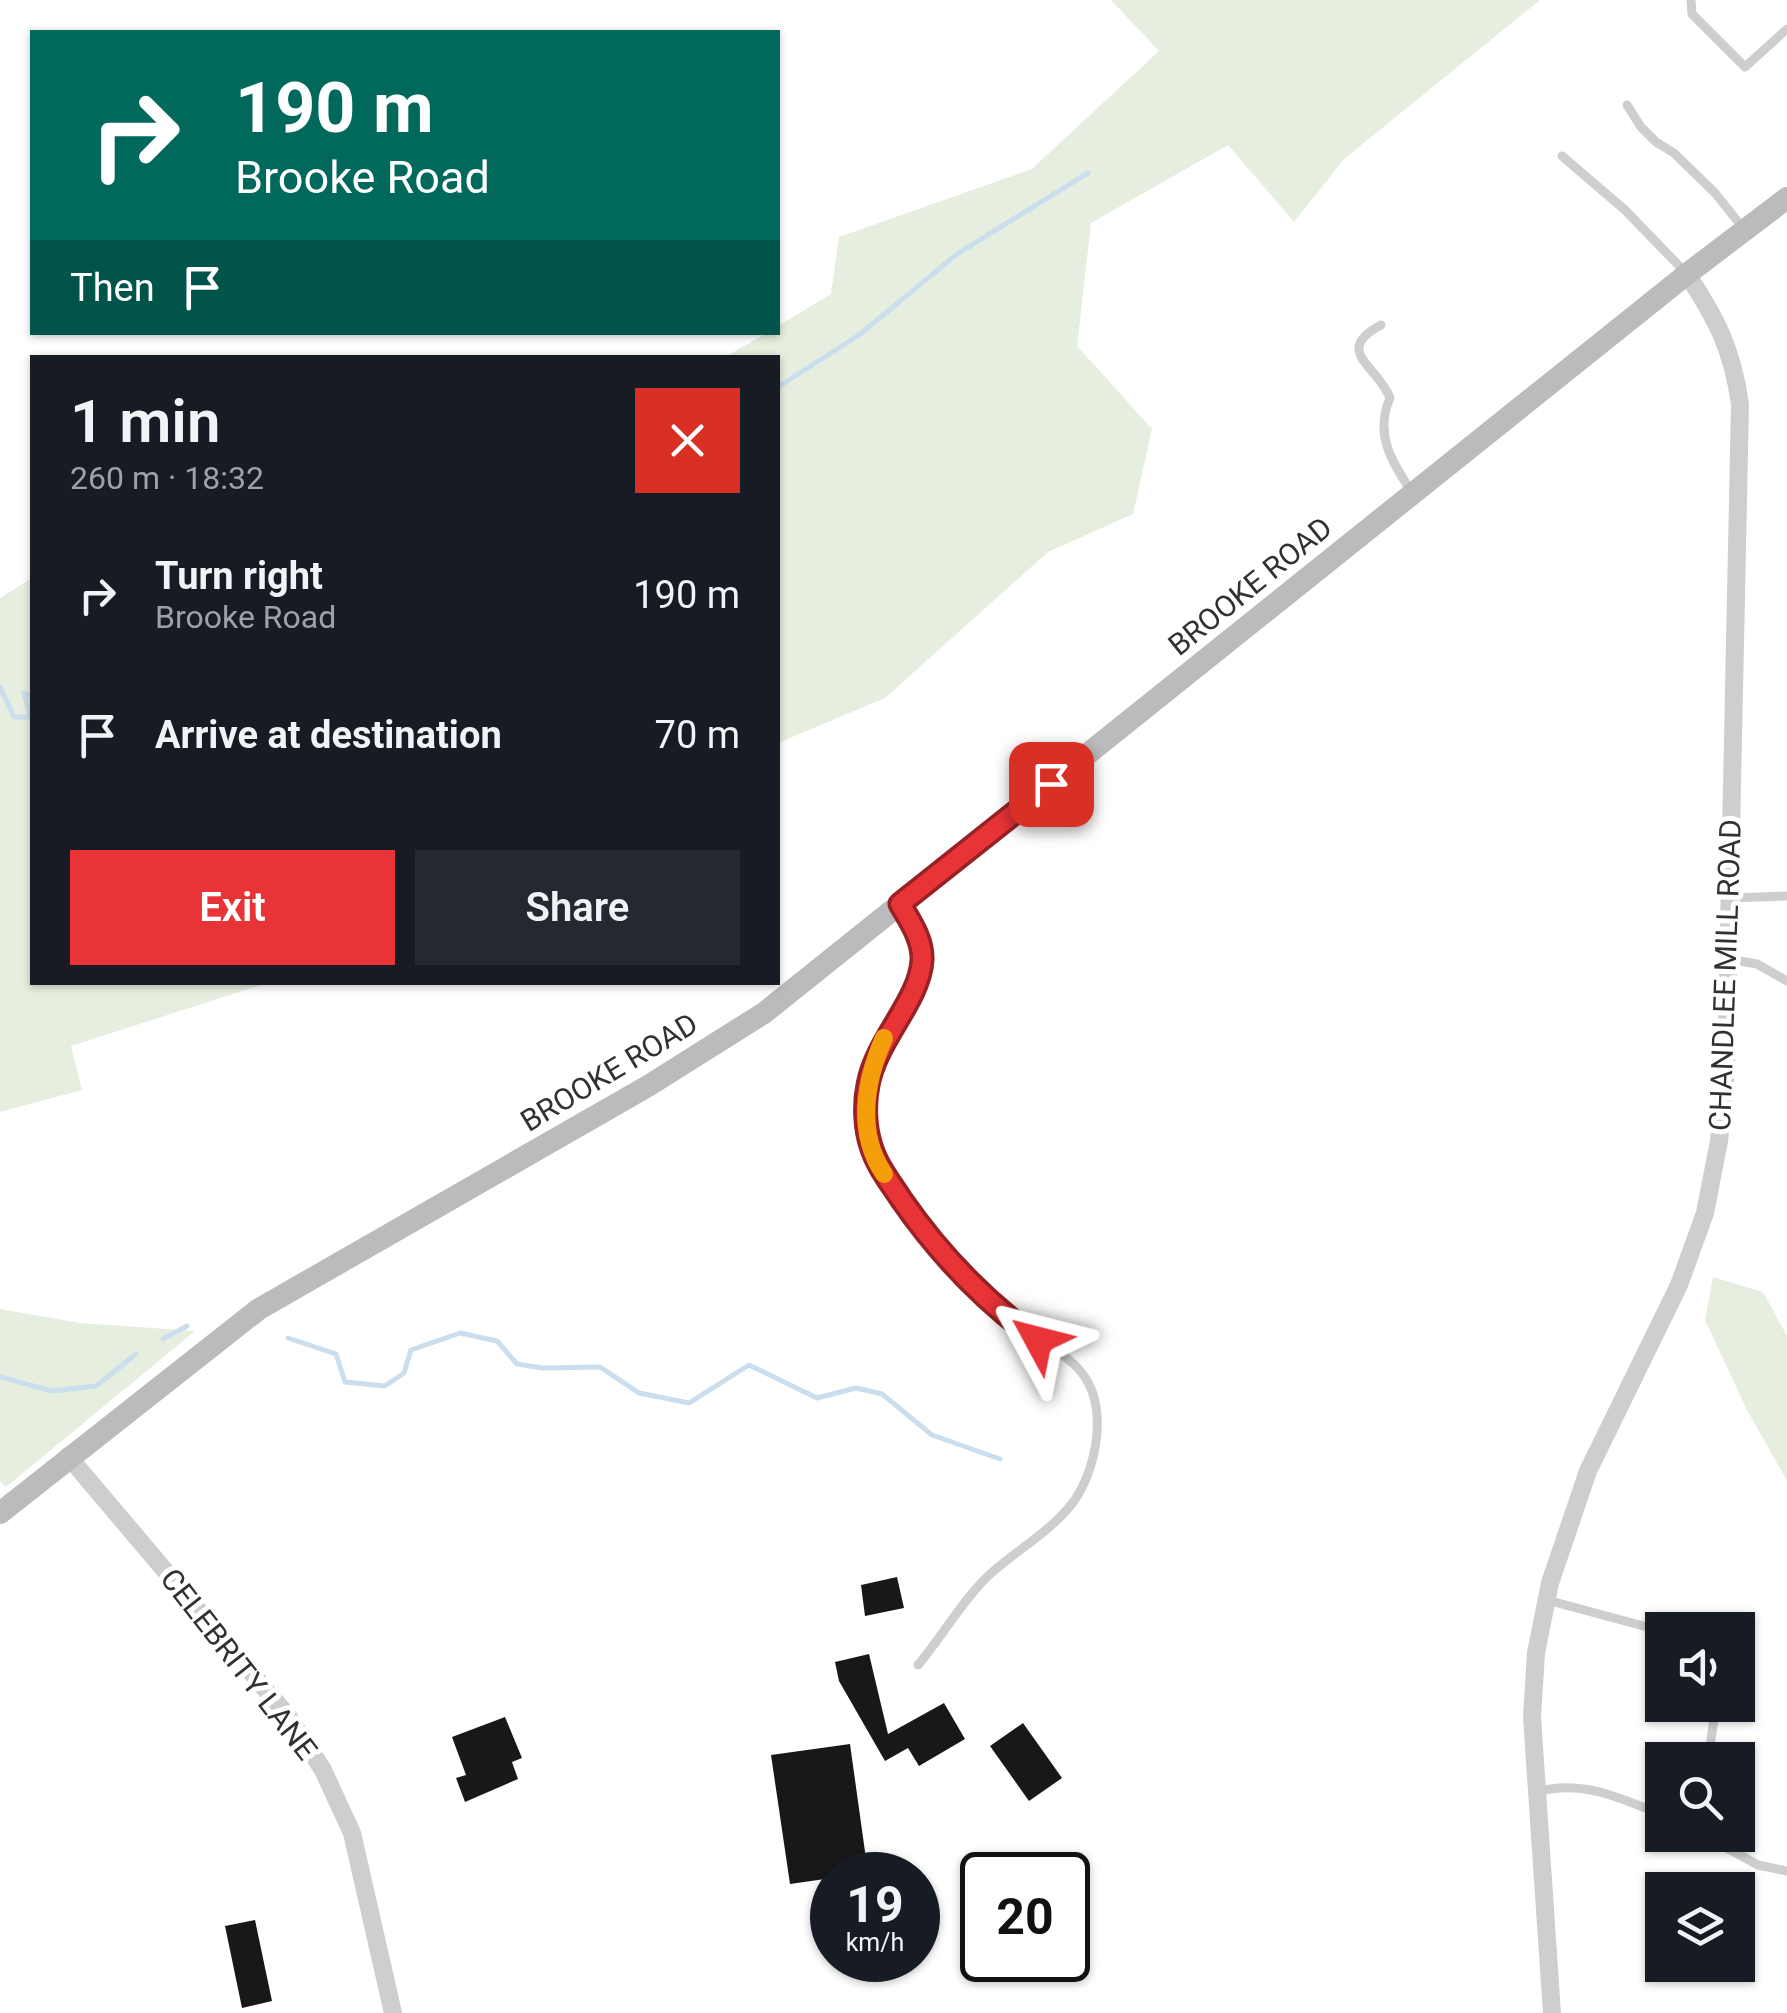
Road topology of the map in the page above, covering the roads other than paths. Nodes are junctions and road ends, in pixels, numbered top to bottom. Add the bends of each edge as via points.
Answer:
1 (1692, 0) edge
2 (1787, 29) edge
3 (1627, 105) dead end
4 (1562, 156) dead end
5 (1787, 198) edge
6 (1745, 230) junction
7 (1687, 274) junction
8 (1381, 325) dead end
9 (1413, 494) junction
10 (1787, 896) edge
11 (1730, 898) junction
12 (900, 904) junction
13 (1729, 959) junction
14 (1787, 981) edge
15 (68, 1456) junction
16 (0, 1513) edge
17 (1547, 1600) junction
18 (1645, 1626) edge
19 (918, 1666) dead end
20 (1538, 1792) junction
21 (1645, 1810) edge
22 (1734, 1852) edge
23 (1787, 1871) edge
24 (393, 2013) edge
25 (1552, 2013) edge

1 - 2 lane via 1692,14 1744,67
3 - 6 lane
4 - 7 lane
5 - 6 street, BROOKE ROAD
6 - 7 street, BROOKE ROAD
7 - 9 street, BROOKE ROAD
7 - 11 street, CHANDLEE MILL ROAD via 1718,322 1740,404
8 - 9 lane via 1362,334 1359,354 1390,398 1386,447
9 - 12 street, BROOKE ROAD
10 - 11 lane
11 - 13 street, CHANDLEE MILL ROAD
12 - 15 street, BROOKE ROAD via 764,1013 698,1055 259,1309
12 - 19 lane via 918,935 922,960 874,1060 866,1112 870,1145 898,1195 963,1277 1081,1371 1097,1411 1096,1451 1074,1500 986,1578
13 - 14 lane via 1757,964
13 - 17 street, CHANDLEE MILL ROAD via 1726,1071 1705,1212 1679,1286 1588,1471
15 - 16 street, BROOKE ROAD
15 - 24 street, CELEBRITY LANE via 288,1716 323,1770 352,1832
17 - 18 lane
17 - 20 street, CHANDLEE MILL ROAD via 1532,1717
20 - 21 lane via 1588,1788
20 - 25 street, CHANDLEE MILL ROAD
22 - 23 lane

